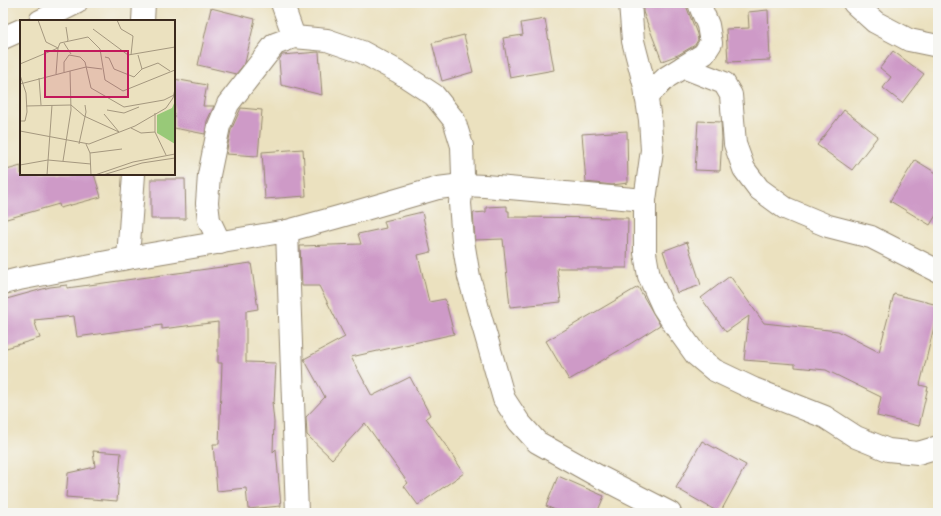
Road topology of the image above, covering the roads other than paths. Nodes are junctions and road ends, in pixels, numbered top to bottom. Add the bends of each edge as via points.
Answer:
1 (76, 3) edge
2 (144, 3) edge
3 (282, 3) edge
4 (630, 3) edge
5 (854, 3) edge
6 (700, 6) dead end
7 (42, 20) edge
8 (143, 20) edge
9 (20, 30) edge
10 (294, 37) junction
11 (3, 38) edge
12 (938, 46) edge
13 (683, 66) junction
14 (646, 97) junction
15 (134, 175) edge
16 (462, 186) junction
17 (645, 200) junction
18 (287, 231) junction
19 (220, 243) junction
20 (128, 258) junction
21 (938, 271) edge
22 (3, 283) edge
23 (938, 447) edge
24 (296, 513) edge
25 (670, 513) edge

1 - 7 street
2 - 8 street
3 - 10 street
4 - 14 street via 633,41
5 - 12 street via 875,22 909,40
6 - 13 street via 708,25 711,43 704,54
9 - 11 street
10 - 16 street via 327,40 362,52 434,95 454,120 462,146
10 - 19 street via 275,44 228,104 219,126 209,175 207,203 209,220
13 - 14 street
13 - 21 street via 724,83 731,95 735,144 744,170 759,189 785,208 828,226 871,237
14 - 17 street via 652,150
15 - 20 street
16 - 17 street
16 - 18 street via 438,188
16 - 25 street via 460,203 469,278 504,399 519,422 537,442
17 - 23 street via 645,253 649,276 663,307 696,355 714,370 825,418 856,437 888,450 918,453
18 - 19 street
18 - 24 street
19 - 20 street
20 - 22 street

